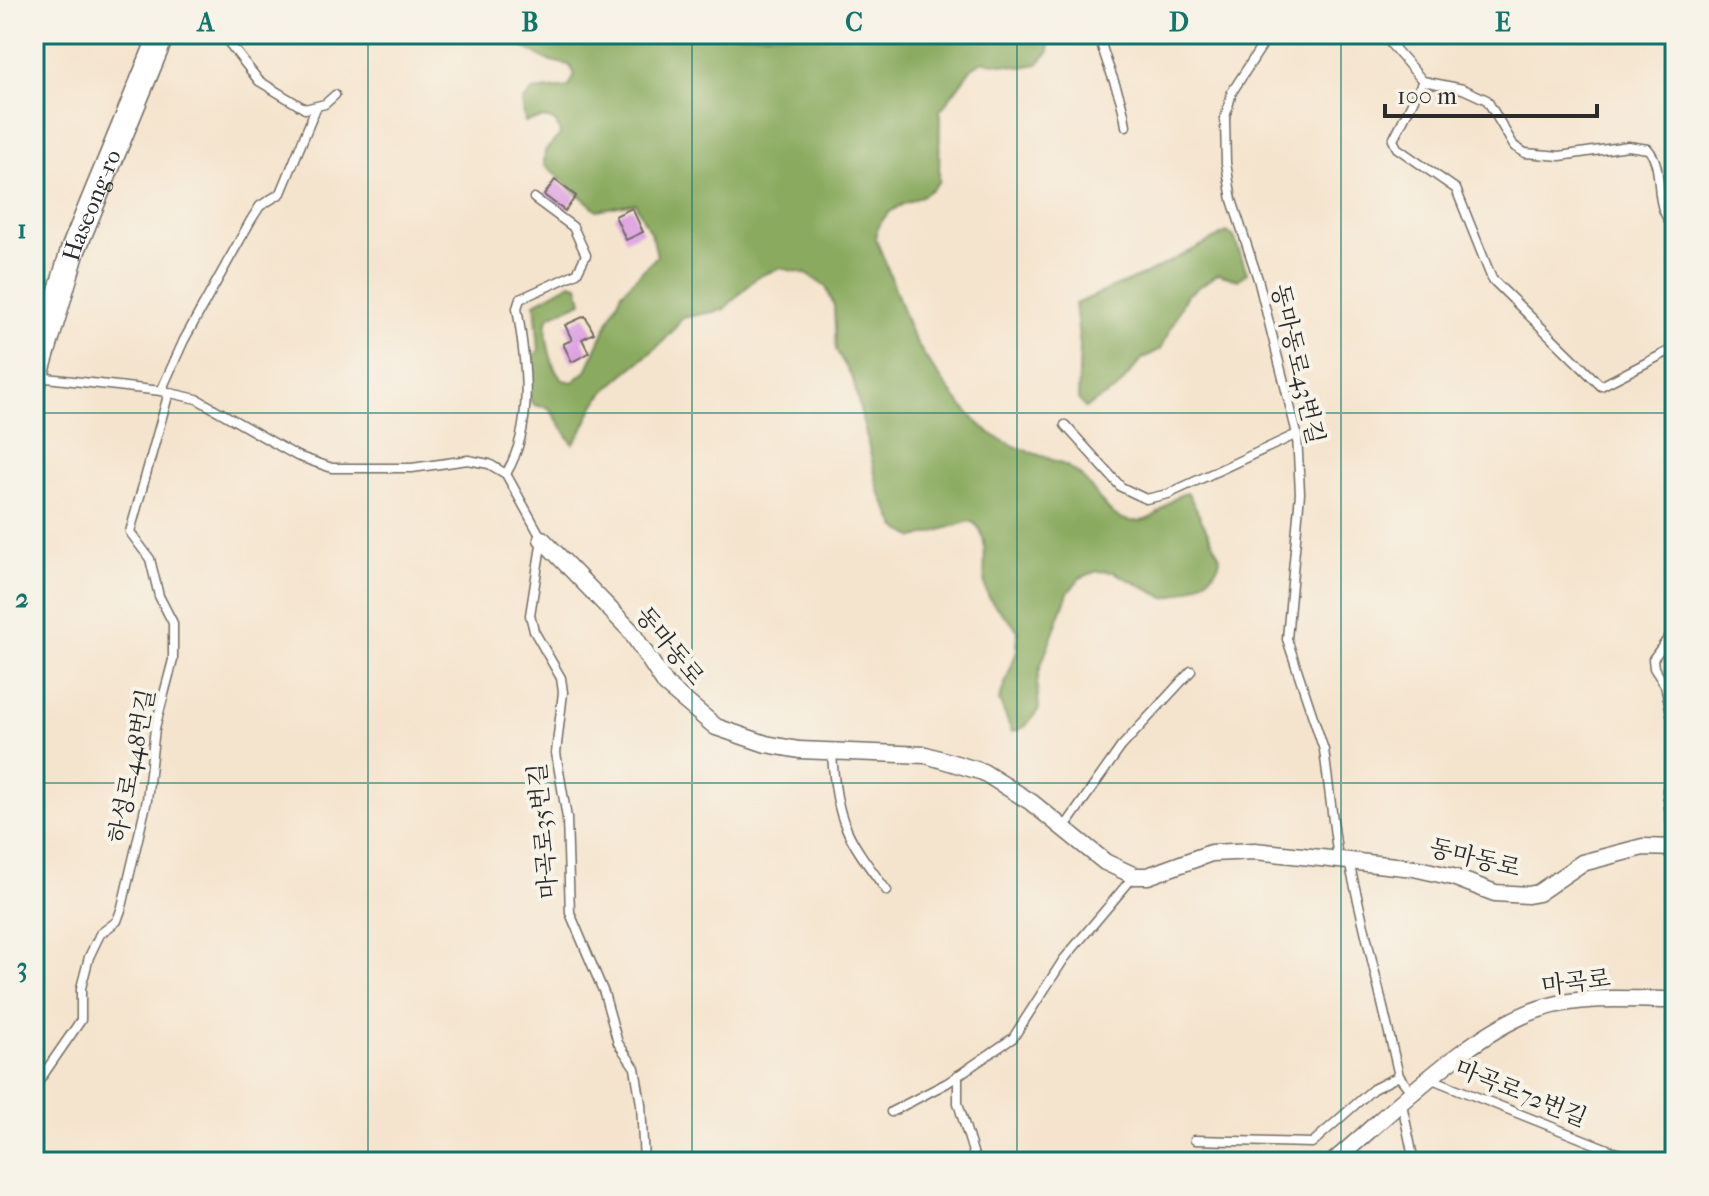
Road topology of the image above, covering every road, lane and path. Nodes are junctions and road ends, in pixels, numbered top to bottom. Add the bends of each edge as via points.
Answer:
1 (162, 34) edge
2 (222, 34) edge
3 (1099, 34) edge
4 (1276, 34) edge
5 (1382, 34) edge
6 (1262, 37) edge
7 (1423, 81) junction
8 (335, 95) dead end
9 (316, 108) junction
10 (1126, 126) dead end
11 (534, 198) dead end
12 (1675, 227) edge
13 (1675, 348) edge
14 (36, 370) edge
15 (165, 392) junction
16 (1065, 425) dead end
17 (1297, 434) junction
18 (506, 474) junction
19 (542, 539) junction
20 (1675, 629) edge
21 (1191, 671) dead end
22 (1675, 731) edge
23 (832, 754) junction
24 (1675, 755) edge
25 (1064, 828) junction
26 (1674, 848) edge
27 (1344, 861) junction
28 (1135, 876) junction
29 (887, 891) dead end
30 (1675, 1000) edge
31 (958, 1075) junction
32 (1399, 1076) junction
33 (1432, 1079) junction
34 (34, 1088) edge
35 (1408, 1099) junction
36 (891, 1112) dead end
37 (1195, 1140) dead end
38 (644, 1162) edge
39 (976, 1162) edge
40 (1333, 1162) edge
41 (1414, 1162) edge
42 (1640, 1162) edge

1 - 14 street, Haseong-ro via 73,250
2 - 9 lane via 259,81 305,109
3 - 10 lane via 1122,97
4 - 6 lane, 동마동로43번길
5 - 7 lane
6 - 17 lane, 동마동로43번길 via 1228,105 1226,163
7 - 12 lane via 1487,100 1514,146 1525,153 1560,156 1628,146 1648,149 1662,210
7 - 13 lane via 1393,140 1456,189 1481,259 1501,291 1601,386
8 - 9 lane
9 - 15 lane, 하성로448번길 via 281,193 260,206 251,220 184,340
11 - 18 lane via 573,227 586,255 577,273 520,299 525,401 520,441
14 - 15 lane
15 - 18 lane via 197,399 297,456 332,468 399,469 468,460
15 - 34 lane, 하성로448번길 via 130,532 150,559 159,596 173,623 169,681 117,921 100,934 89,957 81,988 81,1020
16 - 17 lane via 1121,487 1146,499 1168,494
17 - 27 lane, 동마동로43번길 via 1300,493 1287,639 1324,750
18 - 19 lane
19 - 23 street, 동마동로 via 630,630 666,685 701,717 766,744
19 - 38 lane, 마곡로35번길 via 530,615 563,692 556,753 567,818 567,898 618,1043 635,1068
20 - 22 lane via 1653,659
21 - 25 lane via 1121,747
23 - 25 street, 동마동로 via 905,753 948,760 1006,785
23 - 29 lane via 848,840
24 - 26 lane, 동마동로 via 1667,790
25 - 28 street, 동마동로 via 1105,862
26 - 27 street, 동마동로 via 1643,847 1582,863 1528,895 1495,893 1436,872
27 - 28 street, 동마동로 via 1231,851
27 - 32 lane
28 - 31 lane via 1064,959 1013,1038
30 - 33 street, 마곡로 via 1547,1006 1497,1028
31 - 36 lane
31 - 39 lane via 958,1103
32 - 35 lane
32 - 37 lane via 1373,1089 1312,1143
33 - 35 street, 마곡로
33 - 42 lane, 마곡로72번길
35 - 40 street, 마곡로
35 - 41 lane

